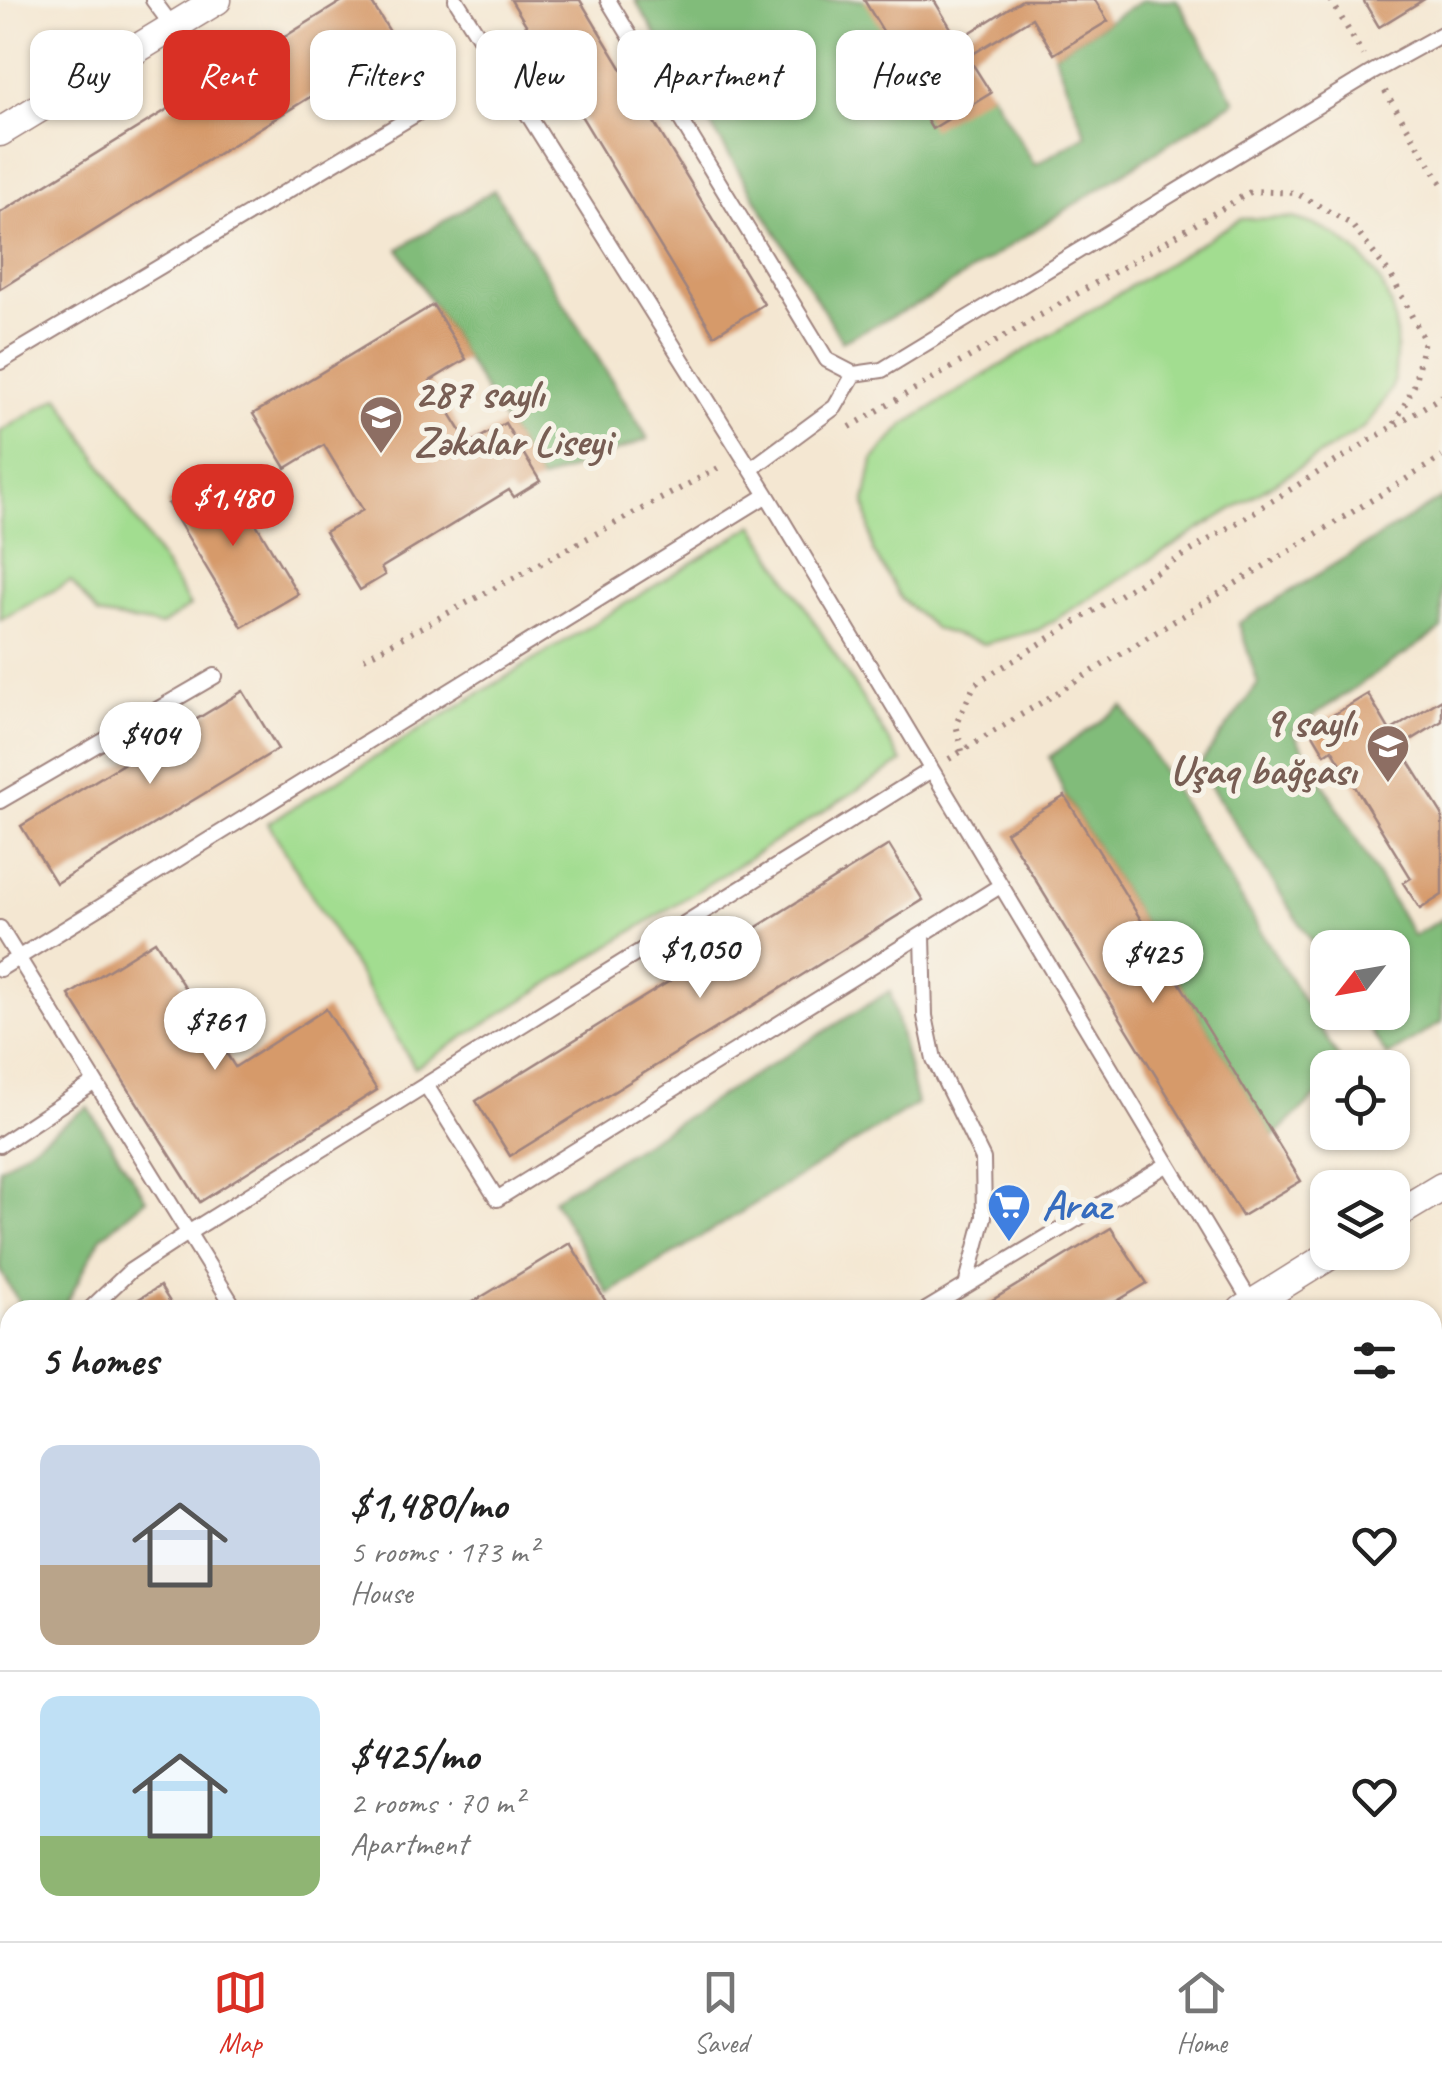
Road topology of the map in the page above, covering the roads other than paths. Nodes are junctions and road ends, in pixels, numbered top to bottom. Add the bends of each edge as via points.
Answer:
1 (154, 0) edge
2 (217, 0) edge
3 (456, 0) edge
4 (608, 0) edge
5 (173, 27) junction
6 (1442, 34) edge
7 (406, 120) edge
8 (0, 132) edge
9 (0, 362) edge
10 (854, 374) junction
11 (751, 469) junction
12 (767, 495) junction
13 (214, 676) dead end
14 (931, 770) junction
15 (0, 800) edge
16 (1000, 886) junction
17 (0, 928) edge
18 (922, 934) junction
19 (18, 958) junction
20 (0, 969) edge
21 (95, 1082) junction
22 (426, 1085) junction
23 (0, 1146) edge
24 (1168, 1164) junction
25 (1442, 1186) edge
26 (1410, 1206) edge
27 (188, 1233) junction
28 (1310, 1268) edge
29 (966, 1286) junction
30 (100, 1300) edge
31 (230, 1300) edge
32 (943, 1300) edge
33 (1243, 1300) edge
34 (1258, 1300) edge

1 - 5 lane
2 - 5 street
3 - 11 lane
4 - 10 lane via 826,360
5 - 8 street
6 - 10 lane via 882,370
7 - 9 lane
10 - 11 lane via 835,407
11 - 12 lane
12 - 14 lane
12 - 19 lane
13 - 15 lane
14 - 16 lane
14 - 22 lane
16 - 18 lane
16 - 24 lane
17 - 19 lane
18 - 22 lane via 497,1200
18 - 29 lane via 934,1058 982,1159 984,1217
19 - 20 lane
19 - 21 lane
21 - 23 lane
21 - 27 lane
22 - 27 lane
24 - 29 lane
24 - 33 lane
25 - 26 street
27 - 30 lane
27 - 31 lane
28 - 34 street
29 - 32 lane

